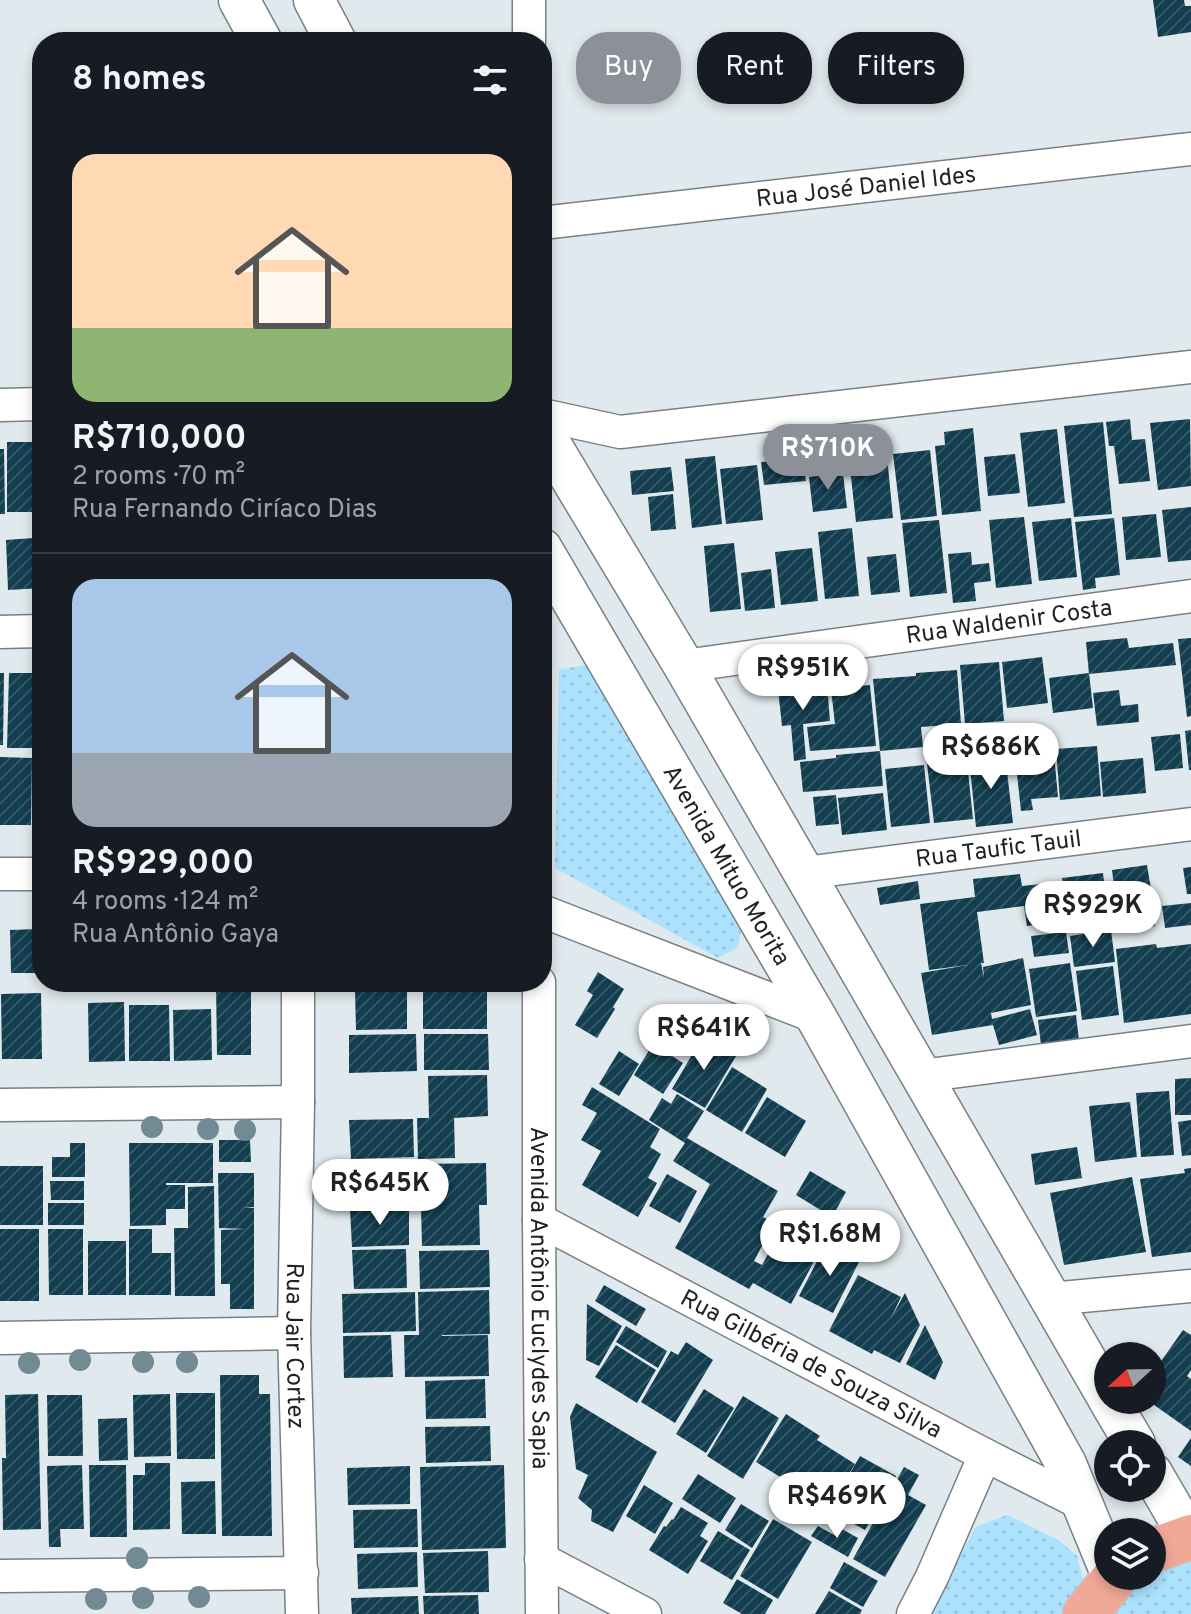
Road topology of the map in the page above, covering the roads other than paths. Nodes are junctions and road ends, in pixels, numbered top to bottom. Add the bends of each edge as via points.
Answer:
1 (239, 0) edge
2 (314, 0) edge
3 (529, 0) edge
4 (257, 32) edge
5 (331, 32) edge
6 (529, 32) edge
7 (1191, 149) edge
8 (552, 222) edge
9 (1191, 367) edge
10 (32, 404) edge
11 (0, 405) edge
12 (552, 417) edge
13 (552, 447) edge
14 (552, 566) edge
15 (1191, 596) edge
16 (32, 631) edge
17 (0, 632) edge
18 (684, 666) junction
19 (1191, 824) edge
20 (804, 873) junction
21 (0, 874) edge
22 (32, 874) edge
23 (552, 915) edge
24 (298, 992) edge
25 (539, 992) edge
26 (816, 1017) junction
27 (1191, 1041) edge
28 (921, 1076) junction
29 (298, 1102) junction
30 (0, 1105) edge
31 (539, 1220) junction
32 (1191, 1286) edge
33 (1050, 1299) junction
34 (294, 1333) junction
35 (0, 1338) edge
36 (1094, 1374) edge
37 (985, 1455) junction
38 (1163, 1502) edge
39 (1084, 1505) junction
40 (1094, 1530) edge
41 (1177, 1542) edge
42 (541, 1559) junction
43 (302, 1573) junction
44 (0, 1576) edge
45 (1101, 1590) edge
46 (302, 1614) edge
47 (542, 1614) edge
48 (645, 1614) edge
49 (913, 1614) edge
50 (1085, 1614) edge

1 - 4 street
2 - 5 street
3 - 6 street
7 - 8 street, Rua José Daniel Ides
9 - 12 street via 620,432
10 - 11 street
13 - 18 street
14 - 26 street, Avenida Mituo Morita
15 - 18 street, Rua Waldenir Costa
16 - 17 street
18 - 20 street
19 - 20 street, Rua Taufic Tauil
20 - 28 street
21 - 22 street
23 - 26 street
24 - 29 street, Rua Jair Cortez
25 - 31 street, Avenida Antônio Euclydes Sapia
26 - 39 street, Avenida Mituo Morita
27 - 28 street
28 - 33 street
29 - 30 street
29 - 34 street, Rua Jair Cortez
31 - 37 street, Rua Gilbéria de Souza Silva
31 - 42 street, Avenida Antônio Euclydes Sapia
32 - 33 street
33 - 36 street
34 - 35 street
34 - 43 street, Rua Jair Cortez
37 - 39 street, Rua Gilbéria de Souza Silva
37 - 49 street
38 - 41 street
39 - 40 street, Avenida Mituo Morita
42 - 47 street, Avenida Antônio Euclydes Sapia
42 - 48 street
43 - 44 street
43 - 46 street, Rua Jair Cortez
45 - 50 main road

